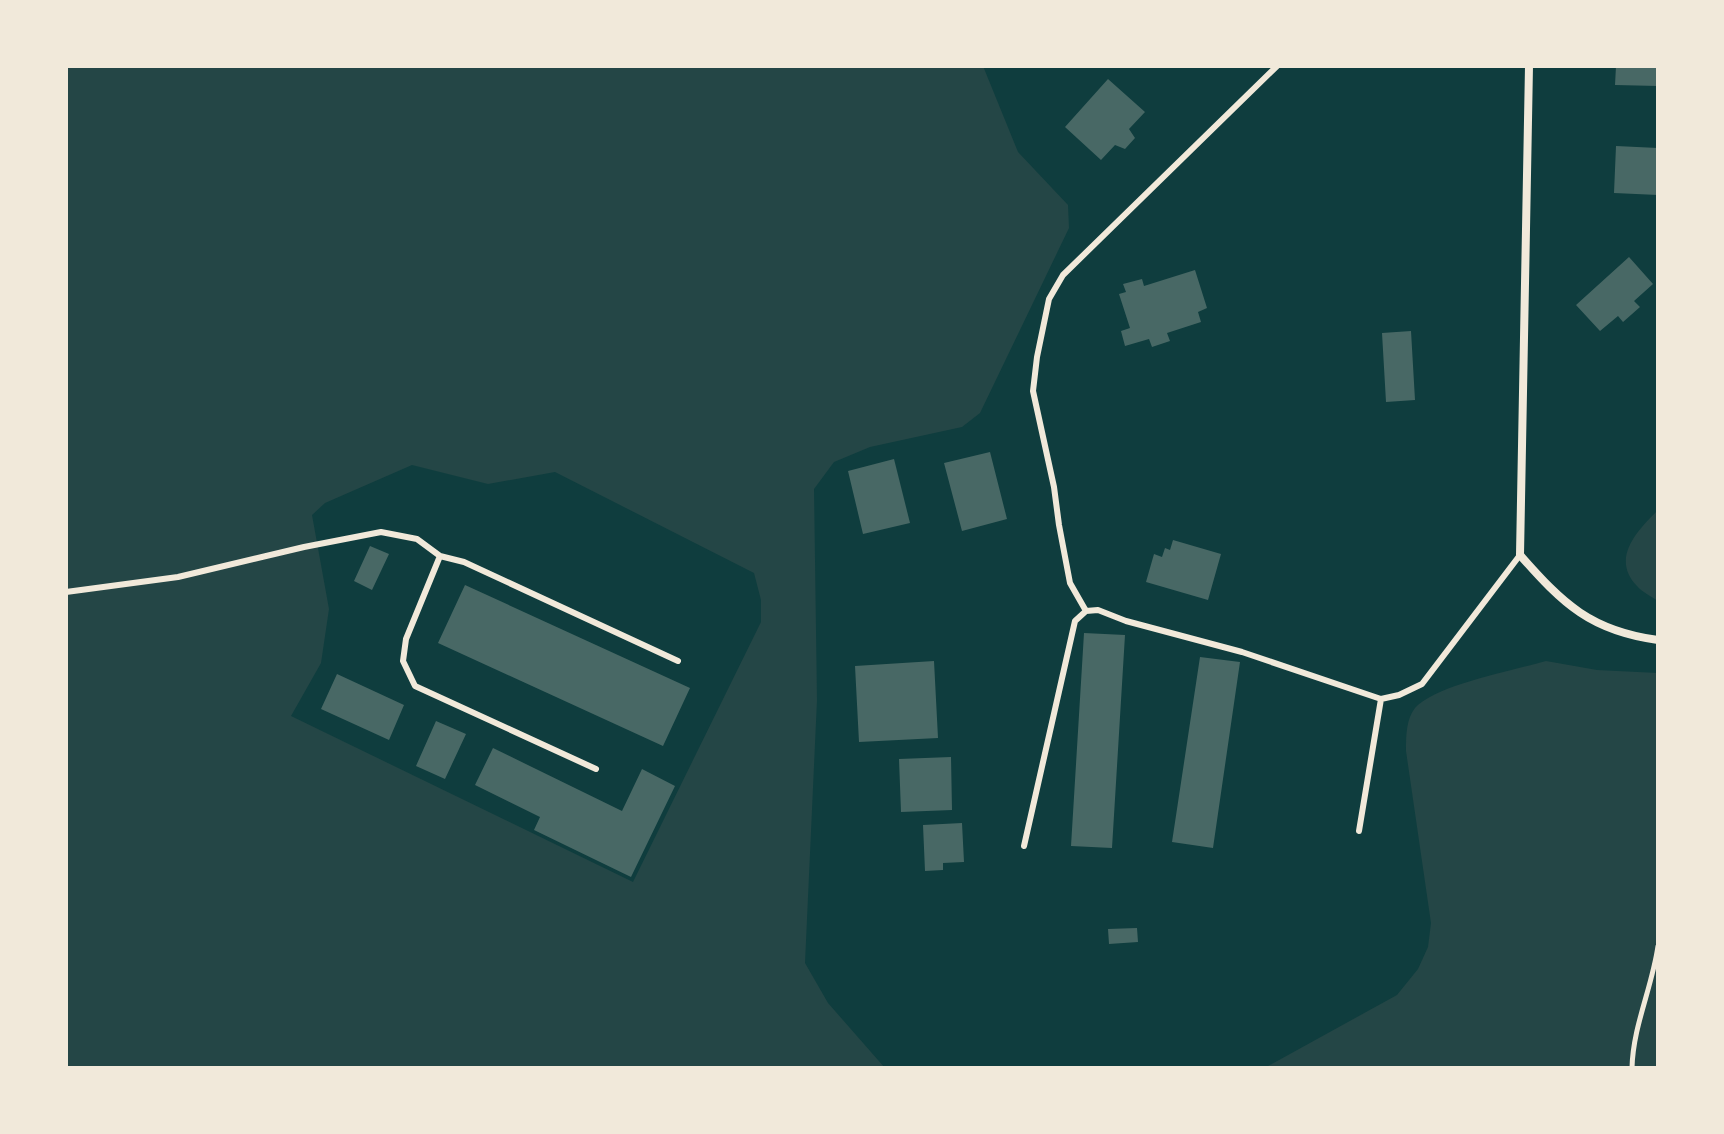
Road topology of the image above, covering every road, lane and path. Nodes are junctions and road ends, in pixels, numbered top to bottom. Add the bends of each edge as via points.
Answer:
1 (1277, 66) edge
2 (1529, 66) edge
3 (1520, 555) junction
4 (440, 556) junction
5 (66, 592) edge
6 (1086, 611) junction
7 (1658, 640) edge
8 (678, 661) dead end
9 (1381, 699) junction
10 (596, 769) dead end
11 (1359, 831) dead end
12 (1024, 846) dead end
13 (1658, 946) edge
14 (1632, 1068) edge

1 - 6 lane via 1063,275 1049,299 1033,391 1070,583
2 - 3 street
3 - 7 street via 1585,618 1634,637
3 - 9 lane via 1422,684
4 - 5 lane via 417,539 381,532 178,577
4 - 8 lane via 464,562
4 - 10 lane via 406,639 403,661 415,686
6 - 9 lane via 1098,610 1242,652
6 - 12 lane via 1075,621
9 - 11 lane
13 - 14 path

